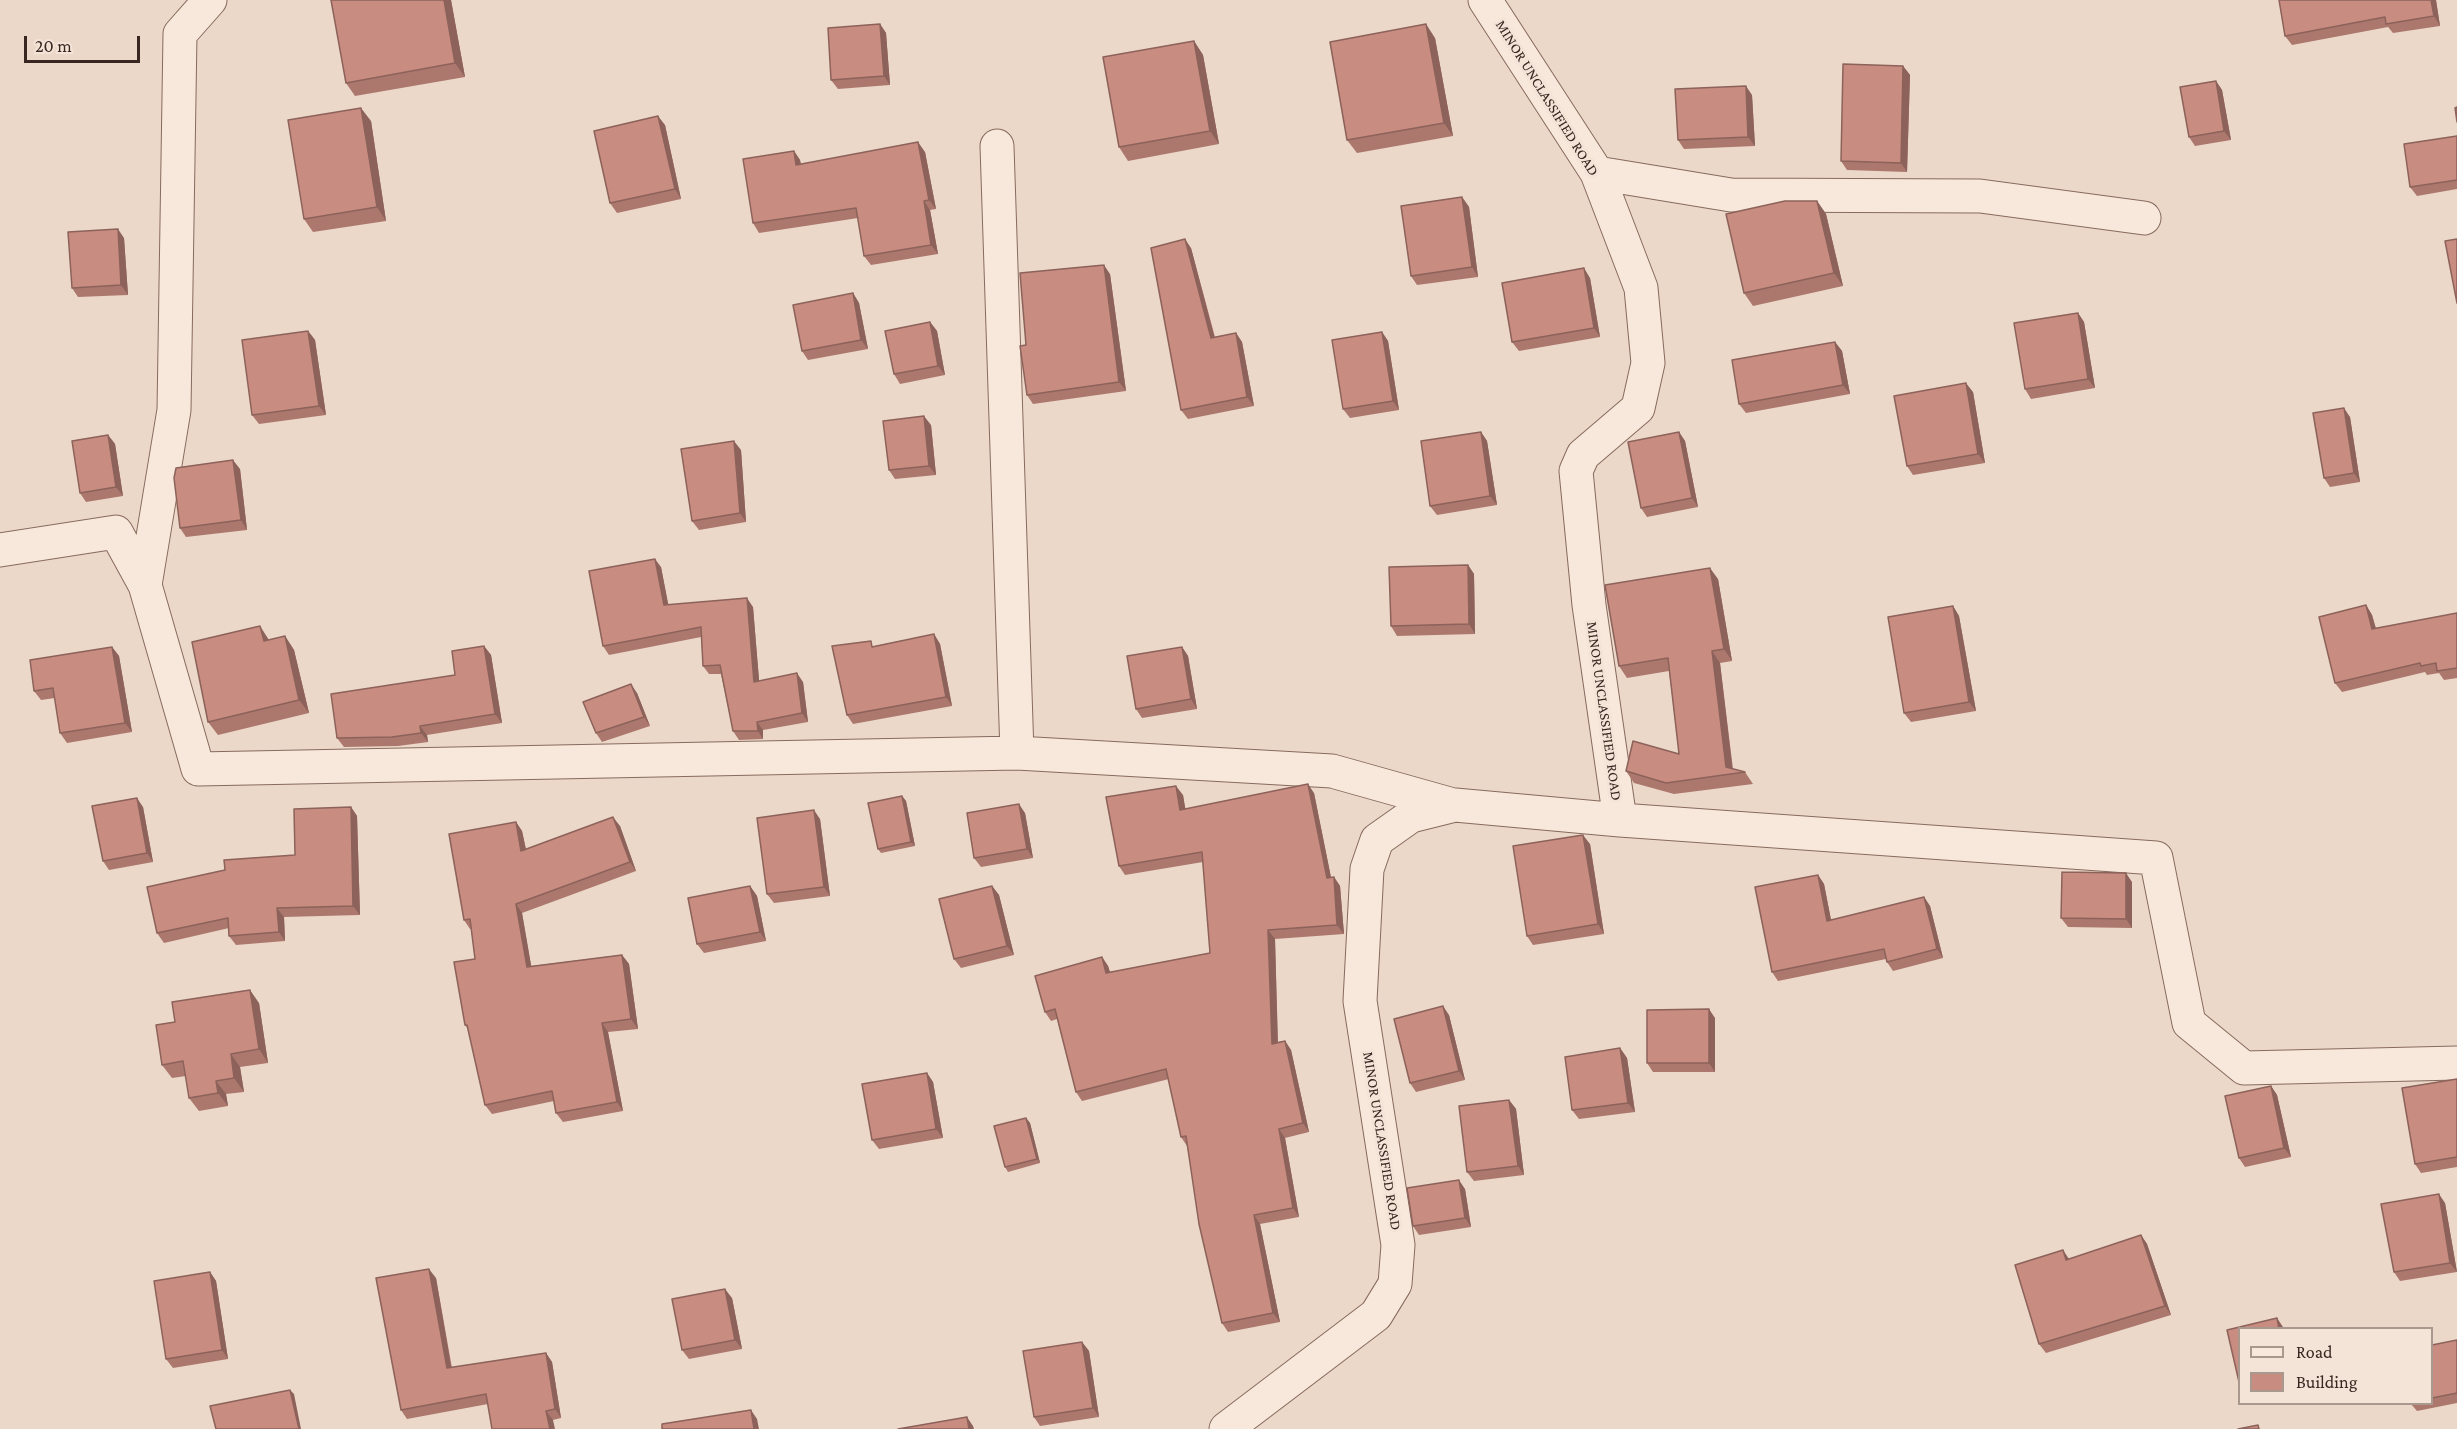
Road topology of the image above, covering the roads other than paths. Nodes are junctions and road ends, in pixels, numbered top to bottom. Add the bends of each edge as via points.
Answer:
1 (210, 0) edge
2 (1485, 0) edge
3 (997, 146) dead end
4 (1597, 173) junction
5 (2144, 218) dead end
6 (0, 550) edge
7 (144, 585) junction
8 (1017, 753) junction
9 (1455, 805) junction
10 (1620, 820) junction
11 (2457, 1063) edge
12 (1226, 1429) edge

1 - 7 street via 180,34 174,410
2 - 4 street, MINOR UNCLASSIFIED ROAD
3 - 8 street
4 - 5 street via 1731,195 1980,196
4 - 10 street, MINOR UNCLASSIFIED ROAD via 1641,288 1648,363 1638,408 1583,455 1576,471 1589,605
6 - 7 street via 116,532
7 - 8 street via 198,770
8 - 9 street via 1332,771
9 - 10 street, MINOR UNCLASSIFIED ROAD
9 - 12 street, MINOR UNCLASSIFIED ROAD via 1412,816 1377,840 1367,869 1360,1001 1398,1245 1395,1284 1376,1315
10 - 11 street via 2156,858 2189,1023 2244,1068

